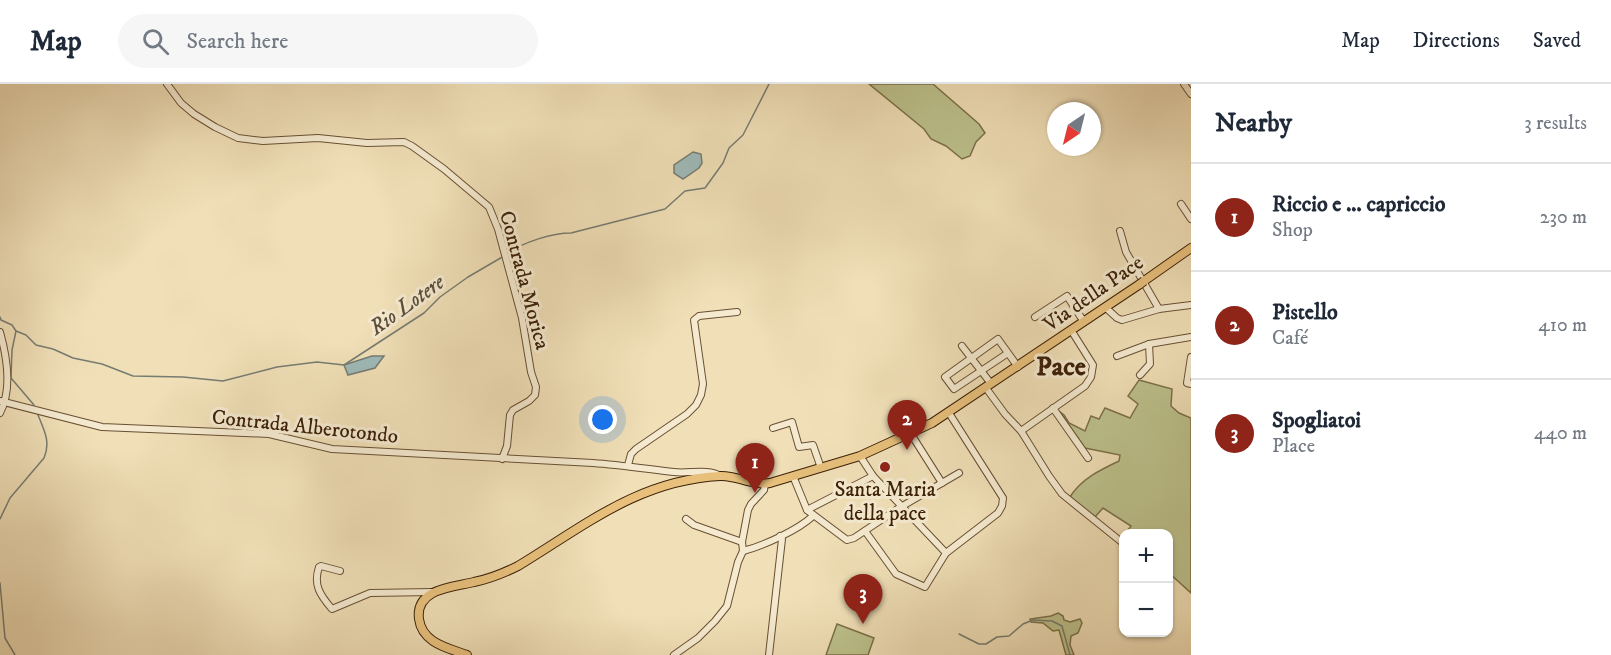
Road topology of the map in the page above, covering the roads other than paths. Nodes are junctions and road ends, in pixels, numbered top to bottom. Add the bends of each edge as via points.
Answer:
1 (167, 84) edge
2 (1184, 84) edge
3 (1191, 94) edge
4 (1181, 204) dead end
5 (1191, 219) edge
6 (1120, 231) dead end
7 (1191, 248) edge
8 (1191, 305) edge
9 (1105, 307) junction
10 (1159, 309) junction
11 (737, 312) dead end
12 (1035, 317) dead end
13 (1084, 322) junction
14 (1071, 330) junction
15 (0, 332) edge
16 (1191, 337) edge
17 (1149, 344) junction
18 (962, 346) dead end
19 (1008, 353) junction
20 (1117, 356) dead end
21 (1191, 357) edge
22 (971, 358) junction
23 (1018, 367) junction
24 (981, 371) junction
25 (1140, 375) dead end
26 (1191, 384) edge
27 (987, 385) junction
28 (3, 402) edge
29 (1053, 408) junction
30 (0, 413) edge
31 (949, 413) junction
32 (773, 428) dead end
33 (1021, 431) junction
34 (910, 434) junction
35 (860, 456) junction
36 (1088, 458) dead end
37 (502, 459) junction
38 (628, 465) junction
39 (820, 468) junction
40 (959, 474) dead end
41 (721, 476) junction
42 (793, 476) junction
43 (873, 476) junction
44 (942, 483) junction
45 (765, 484) junction
46 (902, 507) junction
47 (807, 510) junction
48 (813, 516) junction
49 (686, 519) dead end
50 (865, 531) junction
51 (780, 536) junction
52 (1119, 540) edge
53 (742, 542) junction
54 (743, 551) junction
55 (946, 553) junction
56 (340, 572) dead end
57 (432, 592) junction
58 (684, 653) edge
59 (467, 655) edge
60 (674, 655) edge
61 (770, 655) edge

1 - 37 street, Contrada Morica via 194,114 238,138 404,142 489,207 522,318 536,387 530,401 510,415
2 - 3 street
4 - 5 street
6 - 10 street via 1126,252
7 - 9 main road, Via della Pace
8 - 10 street
9 - 10 street via 1122,320
9 - 13 main road, Via della Pace
11 - 38 street via 699,316 694,320 703,384 701,396 687,414 636,449
12 - 13 street via 1067,296
13 - 14 main road, Via della Pace
14 - 23 main road, Via della Pace
14 - 29 street via 1090,358 1093,371 1085,386
15 - 28 street via 7,397
16 - 17 street
17 - 20 street
17 - 25 street via 1150,364
18 - 22 street
19 - 22 street via 998,339
19 - 23 street
19 - 24 street
21 - 26 street via 1187,383
22 - 24 street
22 - 24 street via 945,377 954,389
23 - 27 main road, Via della Pace
24 - 27 street
27 - 31 main road, Via della Pace
27 - 33 street
28 - 30 street
28 - 37 street, Contrada Alberotondo via 102,427 269,434 332,449
29 - 33 street
29 - 36 street
31 - 34 main road, Via della Pace
31 - 55 street via 1003,502 993,519
32 - 39 street via 792,422 799,447 813,445
33 - 52 street via 1062,494
34 - 35 main road, Via della Pace
34 - 44 street
35 - 39 main road, Via della Pace
35 - 43 street
37 - 38 street, Contrada Alberotondo
38 - 41 street, Contrada Alberotondo
39 - 42 main road, Via della Pace
40 - 44 street
41 - 45 main road, Via della Pace
41 - 57 main road, Via della Pace via 684,480 644,492 518,566
42 - 45 main road, Via della Pace
42 - 47 street
43 - 46 street
43 - 47 street
44 - 46 street
45 - 53 street via 749,507
46 - 50 street
46 - 55 street
47 - 48 street
48 - 50 street via 847,540
48 - 51 street
49 - 53 street
50 - 55 street via 896,574 922,587
51 - 54 street
51 - 61 street
53 - 54 street
54 - 58 street via 724,611
56 - 57 street via 321,566 316,574 317,588 332,609 370,593
57 - 59 main road via 418,614 423,633 434,642
58 - 60 street

